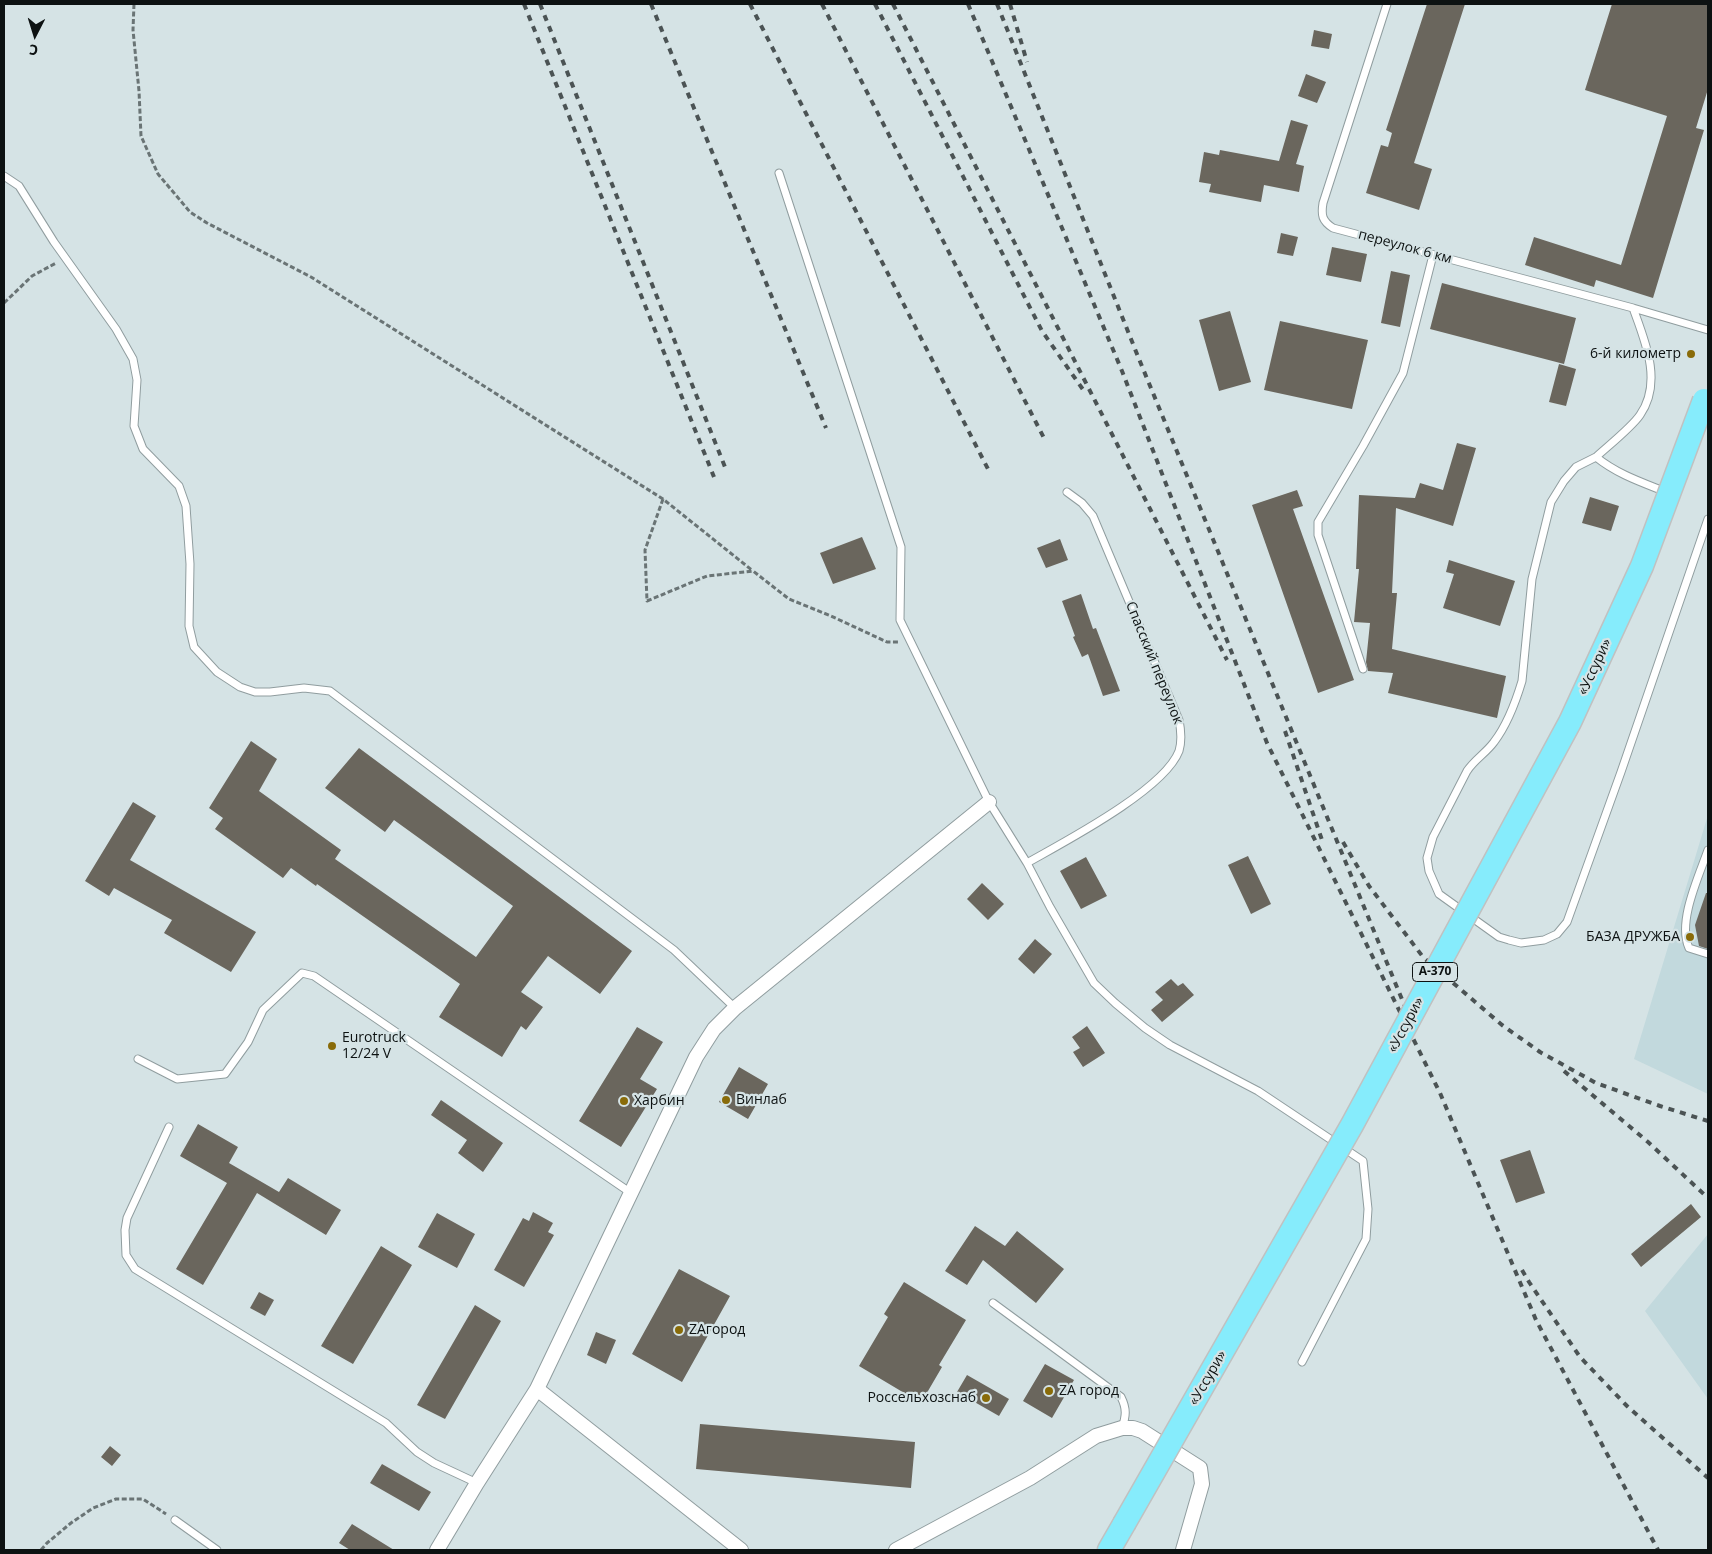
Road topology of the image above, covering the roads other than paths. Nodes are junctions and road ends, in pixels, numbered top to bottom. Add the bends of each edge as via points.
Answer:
1 (1386, 4) edge
2 (779, 173) dead end
3 (4, 176) edge
4 (1433, 255) junction
5 (1633, 308) junction
6 (1708, 330) edge
7 (1706, 394) edge
8 (1596, 457) junction
9 (1067, 492) dead end
10 (1672, 494) dead end
11 (1708, 519) edge
12 (1363, 669) dead end
13 (989, 802) junction
14 (1708, 850) edge
15 (1027, 863) junction
16 (1708, 954) edge
17 (735, 1008) junction
18 (138, 1059) dead end
19 (170, 1127) dead end
20 (631, 1194) junction
21 (993, 1304) dead end
22 (1302, 1362) dead end
23 (537, 1389) junction
24 (1122, 1428) junction
25 (477, 1483) junction
26 (175, 1520) road end
27 (217, 1550) edge
28 (437, 1550) edge
29 (741, 1550) edge
30 (896, 1550) edge
31 (1109, 1550) edge
32 (1183, 1550) edge

1 - 4 lane, переулок 6 км via 1321,215 1333,228
2 - 13 lane via 901,546 900,620
3 - 17 lane via 19,186 133,359 138,380 134,426 143,449 178,486 186,506 190,564 189,626 194,647 204,660 240,686 255,692 304,688 330,691 674,950
4 - 5 lane, переулок 6 км
4 - 12 lane via 1403,372 1318,522 1318,535
5 - 6 lane, переулок 6 км
5 - 8 lane via 1648,350 1652,378 1648,400 1640,415
7 - 31 highway, «Уссури» / А-370, bridge via 1642,566 1570,722 1352,1125
8 - 10 lane via 1633,480
8 - 11 lane via 1576,468 1551,502 1532,579 1518,696 1499,735 1466,771 1433,837 1427,858 1439,894 1499,937 1521,943 1544,940 1557,934 1567,922
9 - 15 lane, Спасский переулок via 1093,516 1179,720 1181,734 1179,750 1160,776 1121,806
13 - 15 lane
13 - 17 street
14 - 16 lane via 1687,915 1685,939 1689,948
15 - 22 lane via 1094,983 1115,1003 1170,1045 1258,1091 1364,1161 1368,1209 1366,1239
17 - 20 street via 714,1029 696,1057
18 - 20 lane via 177,1079 225,1074 248,1042 263,1010 302,973 314,976
19 - 25 lane via 127,1218 126,1255 135,1269 386,1423 434,1463
20 - 23 street
21 - 24 lane via 1121,1397 1126,1406
23 - 25 street
23 - 29 street
24 - 30 street via 1096,1436 1030,1478
24 - 32 street via 1142,1431 1200,1468 1202,1484
25 - 28 street
26 - 27 lane

